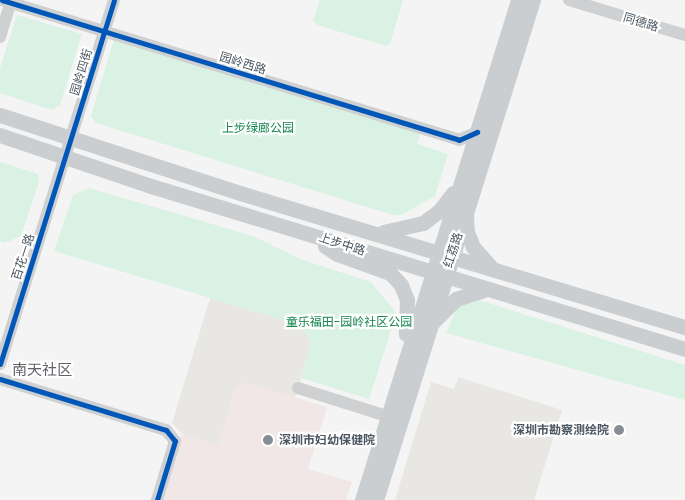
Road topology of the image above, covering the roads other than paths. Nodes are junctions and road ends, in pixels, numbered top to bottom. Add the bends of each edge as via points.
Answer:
1 (114, 0) edge
2 (518, 0) edge
3 (533, 0) edge
4 (568, 0) edge
5 (8, 1) edge
6 (104, 31) junction
7 (685, 34) edge
8 (0, 36) edge
9 (0, 116) edge
10 (477, 132) junction
11 (0, 135) edge
12 (71, 138) junction
13 (66, 156) junction
14 (462, 179) junction
15 (470, 194) junction
16 (372, 231) junction
17 (305, 233) junction
18 (445, 254) junction
19 (495, 269) junction
20 (438, 275) junction
21 (488, 290) junction
22 (685, 326) edge
23 (428, 330) junction
24 (685, 349) edge
25 (0, 364) edge
26 (400, 374) junction
27 (0, 379) edge
28 (298, 388) dead end
29 (387, 416) junction
30 (157, 500) edge
31 (362, 500) edge
32 (376, 500) edge

1 - 6 street, 园岭四街
2 - 10 main road, 红荔路
3 - 15 main road, 红荔路
4 - 7 street, 同德路
5 - 6 street, 园岭西路
5 - 8 street
6 - 10 street, 园岭西路 via 459,140
6 - 12 street, 园岭四街
9 - 12 main road, 上步中路
10 - 14 main road, 红荔路
11 - 13 main road, 上步中路
12 - 13 street, 百花一路
12 - 16 main road, 上步中路
13 - 17 main road, 上步中路
13 - 25 street, 百花一路
14 - 16 main road via 444,206 426,221 401,230
14 - 18 main road, 红荔路
15 - 18 main road, 红荔路
15 - 19 main road via 467,232 480,258
16 - 18 main road, 上步中路
17 - 20 main road, 上步中路
17 - 26 main road via 337,254 390,273 401,285 408,300 408,322
18 - 19 main road, 上步中路
18 - 20 main road, 红荔路
19 - 22 main road, 上步中路
20 - 21 main road, 上步中路
20 - 23 main road, 红荔路
20 - 26 main road, 红荔路
21 - 23 main road via 472,291 456,299
21 - 24 main road, 上步中路
23 - 32 main road, 红荔路
26 - 29 main road, 红荔路
27 - 30 street via 166,430 175,441
28 - 29 street
29 - 31 main road, 红荔路

